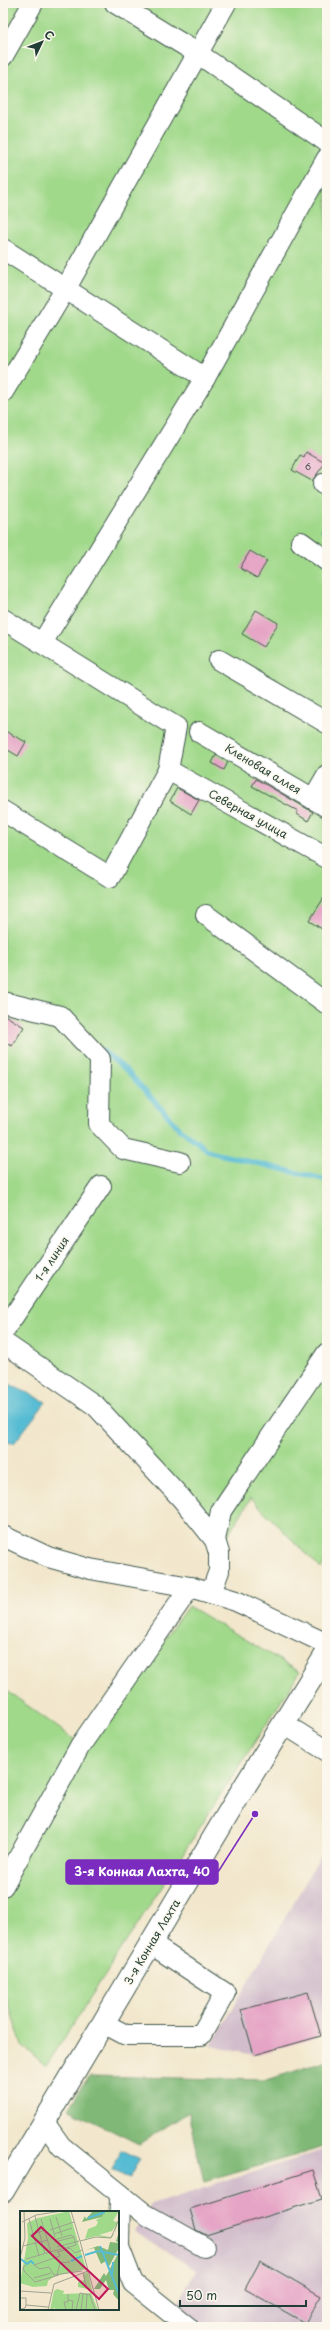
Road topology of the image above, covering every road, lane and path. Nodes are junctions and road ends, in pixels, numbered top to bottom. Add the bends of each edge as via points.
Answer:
1 (33, 3) edge
2 (115, 3) edge
3 (226, 3) edge
4 (198, 53) junction
5 (3, 56) edge
6 (327, 142) edge
7 (327, 158) edge
8 (3, 249) edge
9 (66, 288) junction
10 (205, 378) junction
11 (3, 392) edge
12 (301, 542) dead end
13 (327, 561) edge
14 (3, 619) edge
15 (42, 643) junction
16 (219, 660) dead end
17 (327, 723) edge
18 (199, 732) dead end
19 (168, 770) junction
20 (327, 775) edge
21 (320, 803) edge
22 (3, 811) edge
23 (327, 858) edge
24 (206, 915) dead end
25 (3, 1002) edge
26 (327, 1004) edge
27 (180, 1162) dead end
28 (101, 1186) dead end
29 (3, 1332) edge
30 (3, 1342) edge
31 (327, 1353) edge
32 (3, 1536) edge
33 (215, 1540) junction
34 (190, 1587) junction
35 (211, 1593) junction
36 (327, 1644) edge
37 (327, 1653) edge
38 (284, 1724) junction
39 (327, 1751) edge
40 (3, 1886) edge
41 (151, 1944) junction
42 (103, 2023) junction
43 (44, 2122) junction
44 (3, 2191) edge
45 (120, 2194) junction
46 (204, 2247) dead end
47 (188, 2327) edge

1 - 5 street
2 - 4 street
3 - 4 street
4 - 6 street
4 - 9 street
7 - 10 street
8 - 9 street
9 - 10 street
9 - 11 street
10 - 15 street
12 - 13 street
14 - 15 street
15 - 19 street via 176,727
16 - 17 street
18 - 21 street, Кленовая аллея
19 - 22 street via 110,877
19 - 23 street, Северная улица
20 - 21 street
24 - 26 street
25 - 27 street via 60,1016 100,1059 99,1124 123,1149
28 - 29 street, 1-я линия
30 - 33 street via 96,1406 182,1499
31 - 33 street via 221,1511
32 - 34 street via 48,1557 90,1569
33 - 35 street via 219,1553 219,1571
34 - 35 street
34 - 40 street via 80,1746
35 - 36 street via 236,1601
37 - 38 main road, 3-я Конная Лахта
38 - 39 street
38 - 41 main road, 3-я Конная Лахта
41 - 42 main road, 3-я Конная Лахта
41 - 42 street via 224,1992 201,2035 126,2035
42 - 43 main road, 3-я Конная Лахта
43 - 44 main road, 3-я Конная Лахта
43 - 45 street via 61,2146
45 - 46 street via 145,2214
45 - 47 street via 119,2247 132,2283

